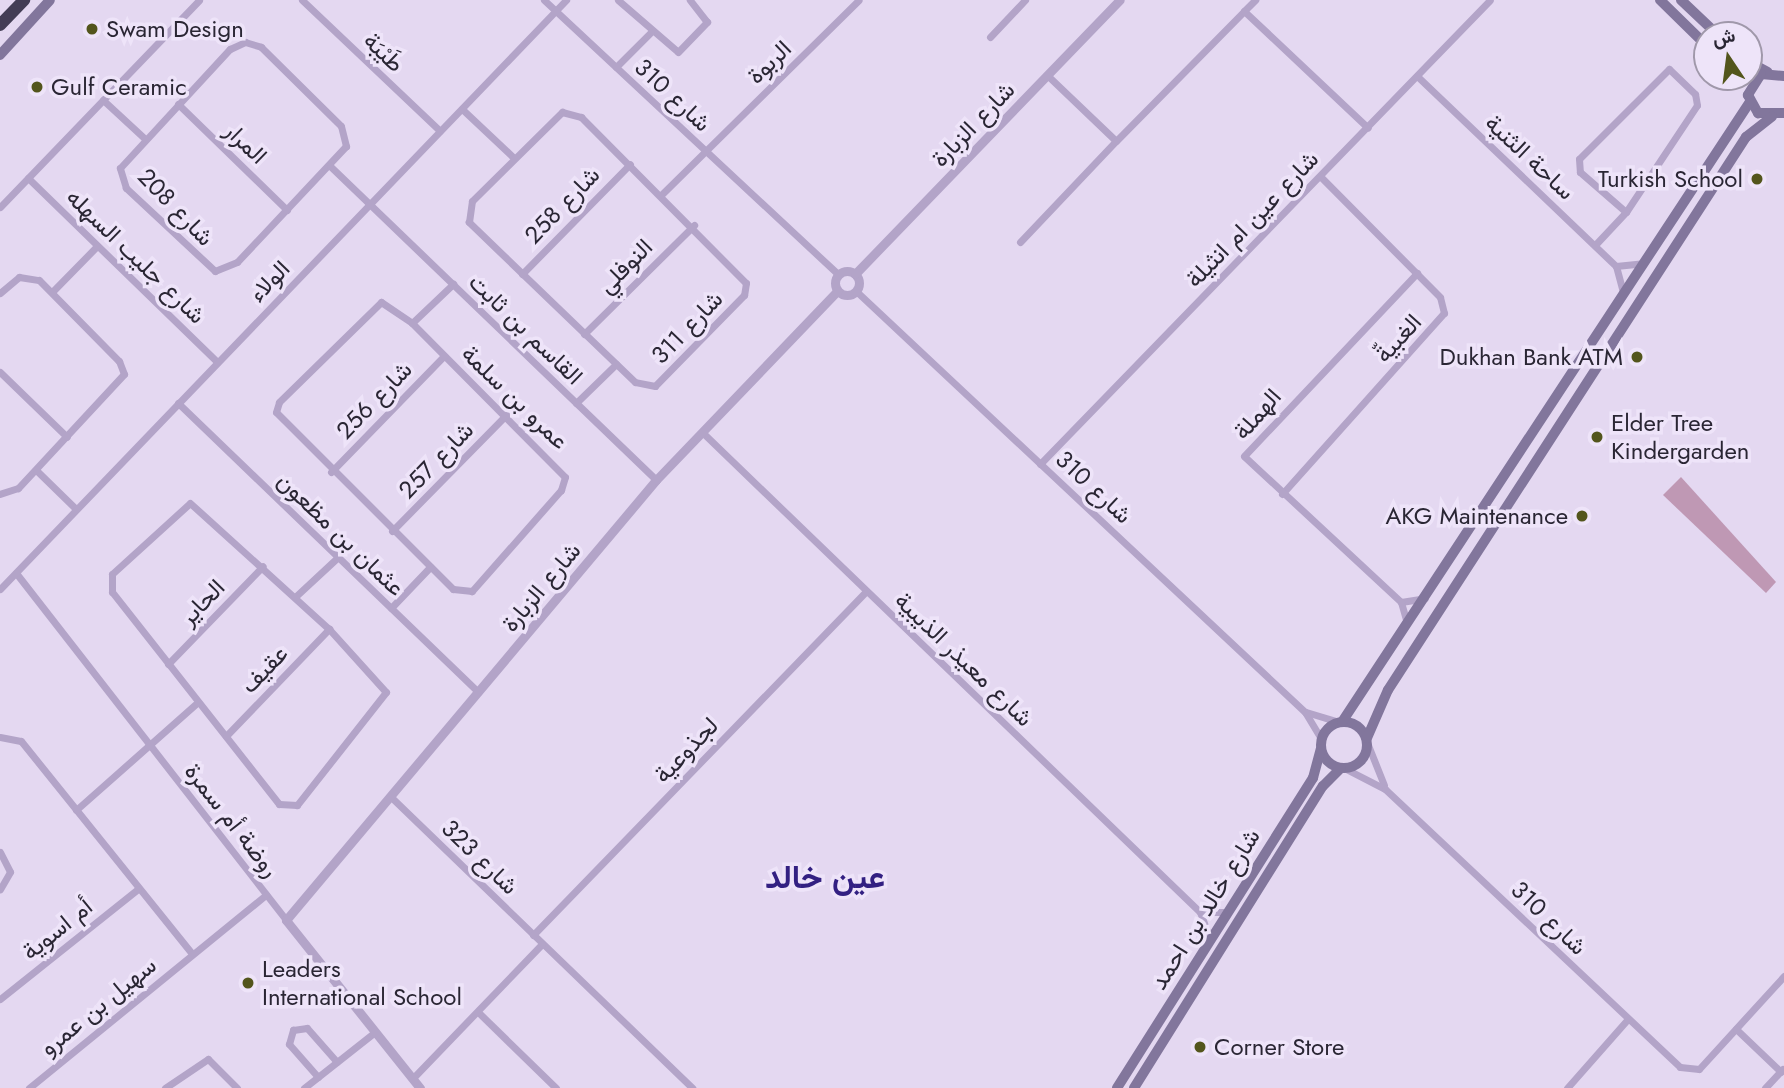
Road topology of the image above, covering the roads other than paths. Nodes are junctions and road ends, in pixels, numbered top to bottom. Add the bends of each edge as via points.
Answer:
1 (24, 0) edge
2 (50, 0) edge
3 (199, 0) edge
4 (302, 0) edge
5 (544, 0) edge
6 (566, 0) edge
7 (618, 0) edge
8 (690, 0) edge
9 (859, 0) edge
10 (1025, 0) edge
11 (1120, 0) edge
12 (1255, 0) edge
13 (1490, 0) edge
14 (1660, 0) edge
15 (1681, 0) edge
16 (556, 11) junction
17 (1244, 11) junction
18 (1703, 21) edge
19 (0, 25) edge
20 (651, 32) junction
21 (1693, 32) edge
22 (990, 37) dead end
23 (0, 55) edge
24 (615, 67) junction
25 (1047, 75) junction
26 (1417, 76) junction
27 (1748, 91) edge
28 (103, 100) junction
29 (1749, 103) junction
30 (178, 104) junction
31 (462, 109) junction
32 (1779, 116) edge
33 (1368, 128) junction
34 (440, 131) junction
35 (144, 138) junction
36 (1116, 141) junction
37 (704, 151) junction
38 (514, 158) junction
39 (630, 164) junction
40 (330, 166) junction
41 (1321, 177) junction
42 (28, 178) junction
43 (662, 194) junction
44 (371, 204) junction
45 (0, 207) edge
46 (286, 210) junction
47 (1626, 212) junction
48 (694, 225) junction
49 (1020, 242) dead end
50 (1595, 245) junction
51 (97, 246) junction
52 (1643, 263) junction
53 (1616, 266) junction
54 (1417, 273) junction
55 (522, 274) junction
56 (838, 274) junction
57 (855, 274) junction
58 (453, 284) junction
59 (837, 291) junction
60 (856, 291) junction
61 (52, 292) junction
62 (0, 293) edge
63 (1623, 294) junction
64 (412, 323) junction
65 (584, 334) junction
66 (444, 356) junction
67 (217, 362) junction
68 (615, 364) junction
69 (0, 372) edge
70 (178, 403) junction
71 (576, 403) junction
72 (506, 415) junction
73 (702, 432) junction
74 (67, 437) junction
75 (1041, 464) junction
76 (36, 470) junction
77 (331, 472) junction
78 (656, 480) junction
79 (0, 494) edge
80 (1282, 494) junction
81 (75, 508) junction
82 (393, 531) junction
83 (338, 556) junction
84 (263, 566) junction
85 (430, 567) junction
86 (16, 573) junction
87 (1, 587) edge
88 (866, 591) junction
89 (295, 597) junction
90 (1428, 597) junction
91 (1401, 602) junction
92 (391, 608) junction
93 (329, 629) junction
94 (1406, 631) junction
95 (169, 664) junction
96 (478, 692) junction
97 (198, 702) junction
98 (1305, 712) junction
99 (1341, 722) junction
100 (226, 736) junction
101 (0, 737) edge
102 (1367, 741) junction
103 (1321, 744) junction
104 (152, 747) junction
105 (1344, 769) junction
106 (1385, 789) junction
107 (391, 797) junction
108 (76, 810) junction
109 (0, 852) edge
110 (0, 889) edge
111 (138, 889) junction
112 (266, 895) junction
113 (1200, 912) junction
114 (1227, 912) junction
115 (285, 920) junction
116 (533, 935) junction
117 (1210, 940) junction
118 (542, 944) junction
119 (192, 954) junction
120 (1784, 976) edge
121 (0, 999) edge
122 (478, 1012) junction
123 (1627, 1020) junction
124 (1736, 1028) junction
125 (375, 1032) junction
126 (337, 1062) junction
127 (1782, 1070) edge
128 (318, 1077) junction
129 (413, 1078) junction
130 (29, 1088) edge
131 (165, 1088) edge
132 (237, 1088) edge
133 (304, 1088) edge
134 (420, 1088) edge
135 (556, 1088) edge
136 (692, 1088) edge
137 (1116, 1088) edge
138 (1134, 1088) edge
139 (1567, 1088) edge
140 (1765, 1088) edge

1 - 19 highway
2 - 23 main road
3 - 28 street
4 - 34 street, طَيْبَة
5 - 16 street, شارع 310
6 - 16 street, الولاء
7 - 20 street
8 - 20 street via 707,22 681,50 671,50
9 - 37 street, الربوة
10 - 22 street
11 - 25 street, شارع الزبارة
12 - 17 street
13 - 26 street, شارع عين ام انثيلة
14 - 21 main road
15 - 18 main road
16 - 24 street, شارع 310
16 - 31 street, الولاء
17 - 33 street
17 - 36 street
20 - 24 street
24 - 37 street, شارع 310
25 - 36 street
25 - 57 street, شارع الزبارة
26 - 33 street, شارع عين ام انثيلة
26 - 50 street, ساحة الثنية
27 - 29 main road
28 - 35 street, شارع 208
28 - 42 street
29 - 32 main road
29 - 52 main road
30 - 35 street, شارع 208
30 - 40 street, شارع 208 via 230,50 252,44 341,126 346,146
30 - 46 street, المرار
31 - 34 street, الولاء
31 - 38 street
32 - 102 main road via 1746,137 1388,690
33 - 41 street, شارع عين ام انثيلة
34 - 44 street, الولاء
35 - 46 street, شارع 208 via 123,162 122,182 208,268 230,268
36 - 49 street
37 - 43 street
37 - 56 street, شارع 310
38 - 39 street, شارع 311 via 568,111
38 - 55 street, شارع 311 via 467,214
39 - 43 street, شارع 311
39 - 55 street, شارع 258
40 - 44 street
40 - 46 street, شارع 208
41 - 54 street, الغبيةّ
41 - 75 street, شارع عين ام انثيلة
42 - 45 street
42 - 51 street, شارع جليب السهله
43 - 48 street, شارع 311
44 - 58 street, القاسم بن ثابت
44 - 67 street, الولاء
47 - 47 street via 1697,105 1695,94 1669,69 1579,159 1580,172
47 - 50 street
48 - 65 street, النوفلي
48 - 68 street, شارع 311 via 740,271 744,295 655,386 641,386
50 - 53 street, ساحة الثنية
51 - 61 street
51 - 67 street, شارع جليب السهله
52 - 53 street
52 - 63 main road
53 - 63 street
54 - 80 street, الغبيةّ via 1440,297 1441,319
54 - 80 street, الهملة via 1248,449 1248,464
55 - 65 street, شارع 311
56 - 57 street
56 - 59 street
57 - 60 street
58 - 64 street
58 - 71 street, القاسم بن ثابت
59 - 60 street
59 - 73 street, شارع الزبارة
60 - 75 street, شارع 310
61 - 62 street via 26,275
61 - 74 street via 124,374
63 - 90 main road
64 - 66 street, عمرو بن سلمة
64 - 77 street, عمرو بن سلمة via 387,303 369,307 279,402 281,422
65 - 68 street, شارع 311
66 - 72 street, عمرو بن سلمة
66 - 77 street, شارع 256
67 - 70 street, الولاء
68 - 71 street, شارع 311
69 - 74 street
70 - 81 street, الولاء
70 - 83 street, عثمان بن مظعون
71 - 78 street, القاسم بن ثابت
72 - 82 street, شارع 257
72 - 85 street, عمرو بن سلمة via 559,464 564,483 472,591 459,592
73 - 78 street, شارع الزبارة
73 - 88 street, شارع معيذر الذيبية
74 - 76 street
75 - 98 street, شارع 310
76 - 79 street via 18,488
76 - 81 street
77 - 82 street, عمرو بن سلمة
78 - 96 street, شارع الزبارة
80 - 91 street, الهملة
81 - 86 street, الولاء
82 - 85 street, عمرو بن سلمة
83 - 89 street
83 - 92 street, عثمان بن مظعون
84 - 89 street
84 - 95 street, الحاير
84 - 95 street via 190,503 112,575 112,592
85 - 92 street
86 - 87 street, الولاء
86 - 104 street, روضة أم سمرة
88 - 113 street, شارع معيذر الذيبية
88 - 116 street, لجذوعية
89 - 93 street
90 - 91 street
90 - 94 main road
91 - 94 street
92 - 96 street, عثمان بن مظعون
93 - 100 street, عقيف
93 - 100 street via 382,684 385,700 297,805 279,804
94 - 99 main road
95 - 97 street
96 - 107 street, شارع الزبارة
97 - 100 street
97 - 104 street
98 - 99 street, شارع 310
98 - 103 street, شارع 310
99 - 102 main road
99 - 103 main road
101 - 108 street, سهيل بن عمرو via 22,741
102 - 105 main road, شارع خالد بن احمد via 1364,758
102 - 106 street, شارع 310
103 - 105 main road
103 - 114 main road, شارع خالد بن احمد via 1312,778
104 - 108 street
104 - 112 street, روضة أم سمرة
105 - 106 street, شارع 310
105 - 138 main road, شارع خالد بن احمد via 1323,786
106 - 123 street, شارع 310
107 - 115 street, شارع الزبارة
107 - 116 street, شارع 323
108 - 111 street, سهيل بن عمرو
109 - 110 street via 10,872
111 - 119 street, سهيل بن عمرو
111 - 121 street, أم اسوية
112 - 115 street, روضة أم سمرة
112 - 119 street, سهيل بن عمرو
113 - 114 street
113 - 117 street, شارع معيذر الذيبية
114 - 117 main road, شارع خالد بن احمد
115 - 125 street, روضة أم سمرة
116 - 118 street, شارع 323
117 - 137 main road, شارع خالد بن احمد
118 - 122 street
118 - 136 street, شارع 323
119 - 130 street, سهيل بن عمرو
120 - 124 street
122 - 129 street
122 - 135 street
123 - 124 street, شارع 310 via 1689,1070 1699,1069
123 - 139 street
124 - 127 street
125 - 126 street
125 - 129 street, روضة أم سمرة
126 - 128 street
126 - 128 street via 307,1028 293,1030 289,1044
127 - 140 street
128 - 133 street
129 - 134 street, روضة أم سمرة
131 - 132 street via 208,1059

